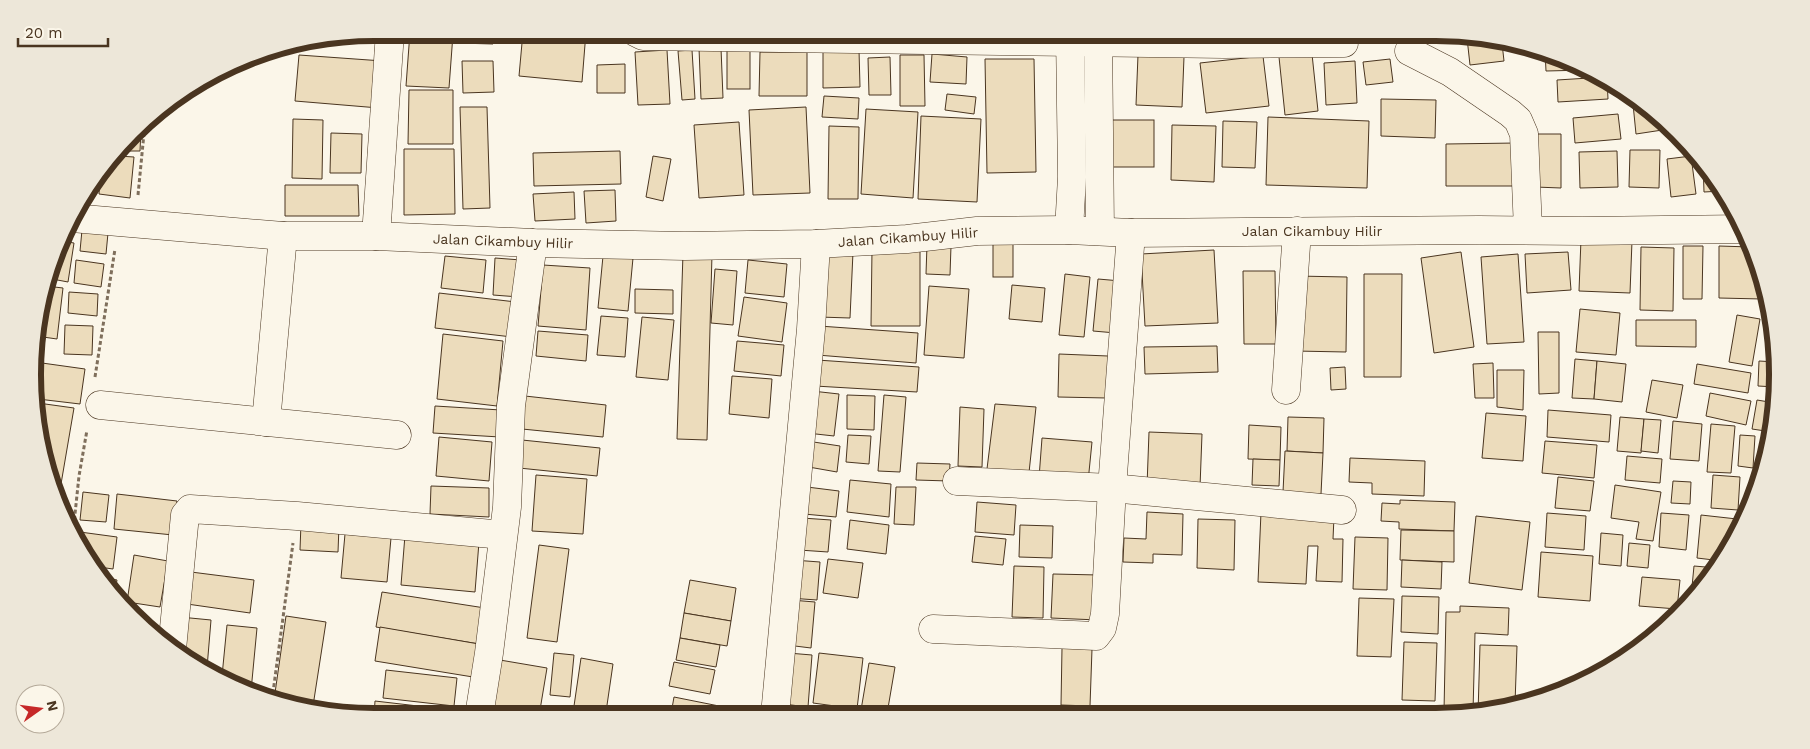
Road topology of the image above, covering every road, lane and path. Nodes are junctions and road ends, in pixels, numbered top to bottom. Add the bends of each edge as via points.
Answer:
1 (389, 41) edge
2 (1070, 41) edge
3 (1098, 41) edge
4 (1246, 41) edge
5 (1344, 43) dead end
6 (1409, 51) dead end
7 (144, 134) edge
8 (80, 219) edge
9 (135, 223) junction
10 (1735, 229) edge
11 (1069, 230) junction
12 (1528, 230) junction
13 (1297, 231) junction
14 (1100, 232) junction
15 (1131, 232) junction
16 (283, 236) junction
17 (376, 236) junction
18 (533, 243) junction
19 (816, 244) junction
20 (1286, 390) dead end
21 (100, 405) dead end
22 (266, 422) junction
23 (397, 434) dead end
24 (957, 481) dead end
25 (1112, 488) junction
26 (1342, 510) dead end
27 (297, 516) junction
28 (503, 535) junction
29 (933, 629) dead end
30 (173, 640) edge
31 (273, 692) edge
32 (480, 708) edge
33 (775, 708) edge

1 - 17 street
2 - 11 street via 1072,177
3 - 14 street
4 - 5 street
6 - 12 street via 1450,72 1518,120 1524,134
7 - 9 path
8 - 9 street, Jalan Cikambuy Hilir
9 - 16 street, Jalan Cikambuy Hilir
10 - 12 street, Jalan Cikambuy Hilir
11 - 14 street, Jalan Cikambuy Hilir
11 - 19 street, Jalan Cikambuy Hilir via 977,231
12 - 13 street, Jalan Cikambuy Hilir
13 - 15 street, Jalan Cikambuy Hilir
13 - 20 street
14 - 15 street, Jalan Cikambuy Hilir
15 - 25 street
16 - 17 street, Jalan Cikambuy Hilir
16 - 22 street
17 - 18 street, Jalan Cikambuy Hilir
18 - 19 street, Jalan Cikambuy Hilir
18 - 28 street via 511,406
19 - 33 street
21 - 22 street
22 - 23 street
24 - 25 street
25 - 26 street
25 - 29 street via 1105,614 1102,628 1096,636
27 - 28 street
27 - 30 street via 190,509 185,515
27 - 31 path
28 - 32 street

